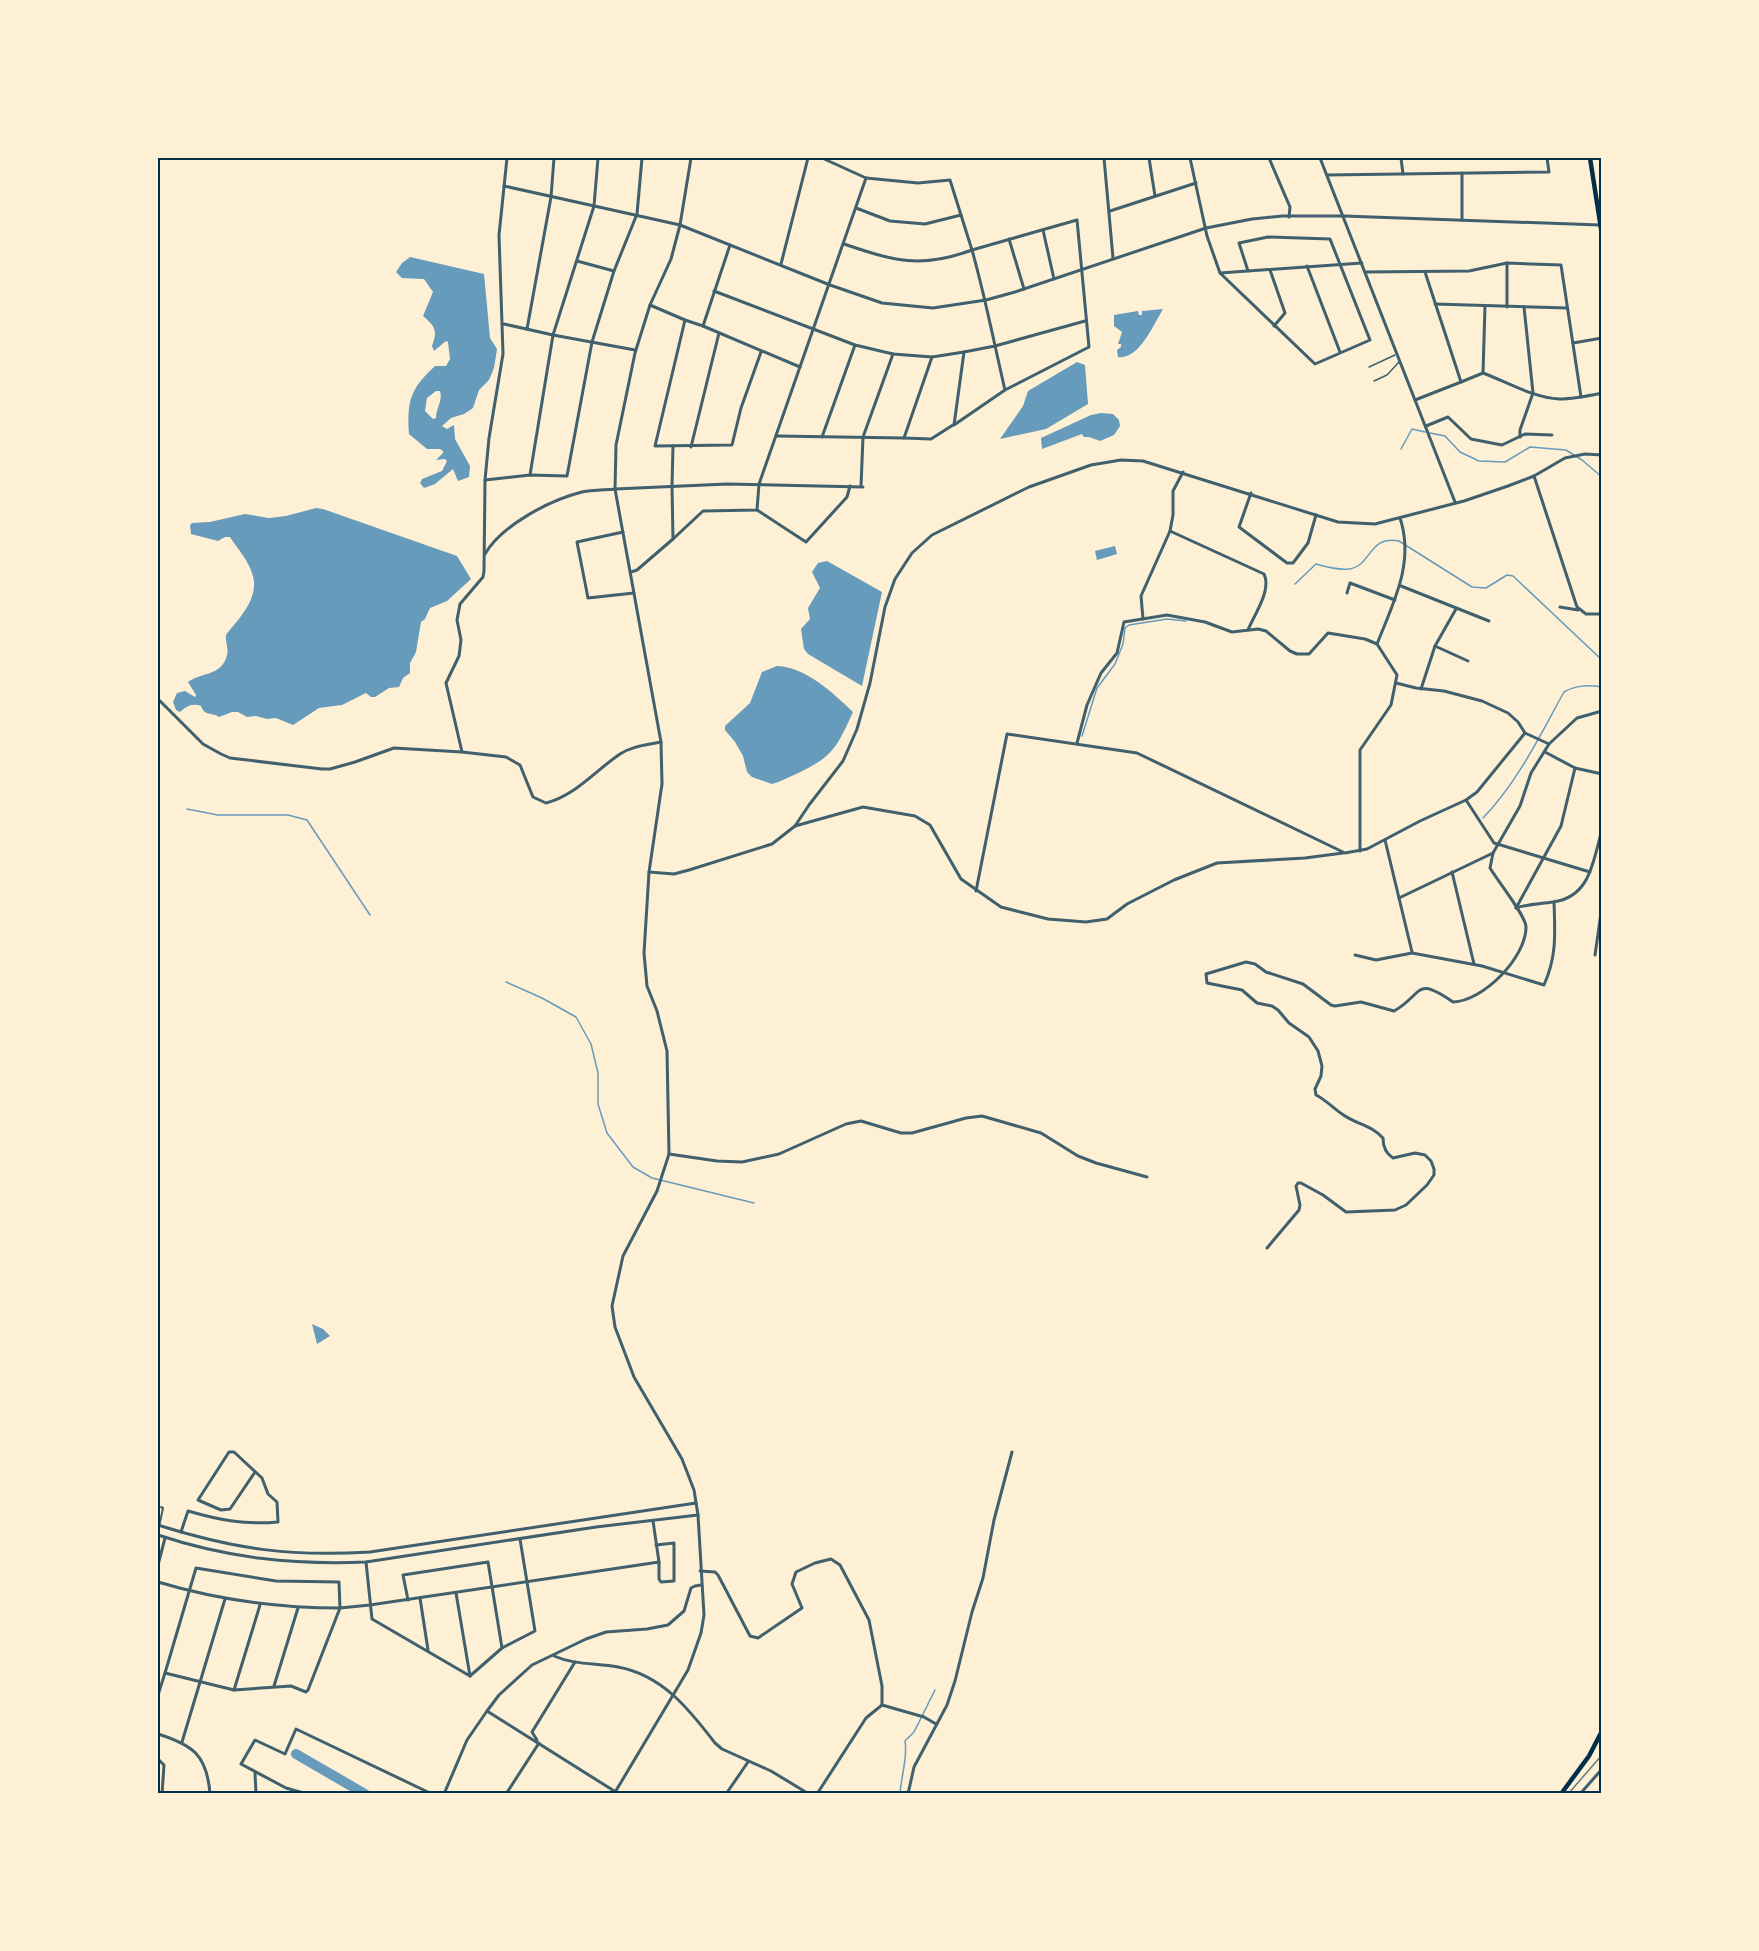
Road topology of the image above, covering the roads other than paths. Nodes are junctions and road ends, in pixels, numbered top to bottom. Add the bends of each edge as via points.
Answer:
1 (507, 158) edge
2 (555, 158) edge
3 (598, 158) edge
4 (642, 158) edge
5 (691, 158) edge
6 (808, 158) edge
7 (822, 158) edge
8 (1104, 158) edge
9 (1149, 158) edge
10 (1190, 158) edge
11 (1269, 158) edge
12 (1320, 158) edge
13 (1401, 158) edge
14 (1547, 158) edge
15 (1590, 158) edge
16 (1462, 173) junction
17 (1403, 174) junction
18 (1327, 175) junction
19 (866, 178) junction
20 (1196, 183) junction
21 (504, 186) junction
22 (1155, 196) junction
23 (550, 197) junction
24 (594, 206) junction
25 (856, 208) junction
26 (1109, 212) junction
27 (637, 214) junction
28 (961, 215) junction
29 (1344, 216) junction
30 (1289, 217) junction
31 (1462, 220) junction
32 (680, 225) junction
33 (1601, 225) edge
34 (1206, 228) junction
35 (1042, 230) junction
36 (1602, 235) edge
37 (1009, 239) junction
38 (731, 244) junction
39 (844, 244) junction
40 (972, 250) junction
41 (1113, 258) junction
42 (577, 261) junction
43 (1363, 263) junction
44 (1508, 263) junction
45 (781, 264) junction
46 (1340, 265) junction
47 (1307, 266) junction
48 (1270, 270) junction
49 (614, 271) junction
50 (1082, 271) junction
51 (1248, 271) junction
52 (1366, 272) junction
53 (1425, 272) junction
54 (1220, 273) junction
55 (1054, 279) junction
56 (830, 285) junction
57 (1024, 289) junction
58 (714, 291) junction
59 (986, 300) junction
60 (1435, 304) junction
61 (650, 305) junction
62 (1485, 306) junction
63 (1507, 307) junction
64 (1524, 307) junction
65 (1568, 308) junction
66 (685, 320) junction
67 (1085, 321) junction
68 (504, 324) junction
69 (703, 326) junction
70 (1274, 326) junction
71 (527, 329) junction
72 (814, 330) junction
73 (718, 333) junction
74 (553, 336) junction
75 (1602, 338) edge
76 (591, 342) junction
77 (1573, 343) junction
78 (855, 345) junction
79 (995, 346) junction
80 (635, 350) junction
81 (761, 352) junction
82 (964, 352) junction
83 (1340, 352) junction
84 (893, 354) junction
85 (1397, 354) junction
86 (932, 357) junction
87 (1400, 361) junction
88 (800, 367) junction
89 (1369, 367) dead end
90 (1483, 373) junction
91 (1374, 381) dead end
92 (1461, 382) junction
93 (1005, 390) junction
94 (1533, 393) junction
95 (1602, 393) edge
96 (1581, 397) junction
97 (1415, 400) junction
98 (954, 425) junction
99 (1425, 425) junction
100 (1552, 435) dead end
101 (777, 436) junction
102 (822, 437) junction
103 (863, 437) junction
104 (1520, 437) junction
105 (904, 438) junction
106 (673, 446) junction
107 (691, 447) junction
108 (1602, 455) edge
109 (1183, 472) junction
110 (530, 475) junction
111 (1534, 476) junction
112 (485, 480) junction
113 (759, 484) junction
114 (672, 486) junction
115 (850, 486) junction
116 (615, 489) junction
117 (1251, 493) junction
118 (1455, 503) junction
119 (757, 510) junction
120 (1316, 514) junction
121 (1400, 518) junction
122 (1170, 531) junction
123 (623, 532) junction
124 (674, 538) junction
125 (484, 556) junction
126 (631, 572) junction
127 (1401, 586) junction
128 (634, 593) junction
129 (1347, 594) dead end
130 (1395, 600) junction
131 (1560, 607) dead end
132 (1456, 609) junction
133 (1580, 610) junction
134 (1602, 614) edge
135 (1143, 619) junction
136 (1490, 621) dead end
137 (1248, 630) junction
138 (1377, 644) junction
139 (1435, 646) junction
140 (1468, 661) dead end
141 (1396, 684) junction
142 (1421, 689) junction
143 (158, 699) edge
144 (1602, 711) edge
145 (1525, 733) junction
146 (660, 742) junction
147 (1077, 743) junction
148 (1549, 744) junction
149 (462, 752) junction
150 (1545, 752) junction
151 (1575, 768) junction
152 (1602, 774) edge
153 (1466, 800) junction
154 (795, 826) junction
155 (1602, 830) edge
156 (1384, 840) junction
157 (1497, 845) junction
158 (1360, 851) junction
159 (1345, 853) junction
160 (1493, 853) junction
161 (1544, 857) junction
162 (649, 872) junction
163 (1452, 872) junction
164 (1590, 872) junction
165 (976, 891) junction
166 (1399, 898) junction
167 (1554, 902) junction
168 (1602, 906) edge
169 (1516, 908) junction
170 (1412, 953) junction
171 (1595, 955) dead end
172 (1355, 956) dead end
173 (1474, 965) junction
174 (1503, 972) junction
175 (669, 1154) junction
176 (1147, 1177) dead end
177 (1267, 1248) dead end
178 (1012, 1452) dead end
179 (255, 1472) junction
180 (696, 1503) junction
181 (161, 1507) dead end
182 (698, 1515) junction
183 (652, 1521) junction
184 (158, 1525) edge
185 (181, 1532) junction
186 (158, 1533) edge
187 (165, 1538) junction
188 (520, 1539) junction
189 (656, 1545) junction
190 (366, 1562) junction
191 (659, 1562) junction
192 (158, 1565) edge
193 (700, 1571) junction
194 (158, 1582) edge
195 (527, 1582) junction
196 (701, 1585) junction
197 (492, 1587) junction
198 (189, 1591) junction
199 (456, 1593) junction
200 (420, 1598) junction
201 (225, 1599) junction
202 (408, 1600) junction
203 (260, 1605) junction
204 (370, 1605) junction
205 (298, 1608) junction
206 (340, 1608) junction
207 (502, 1648) junction
208 (428, 1651) junction
209 (554, 1656) junction
210 (574, 1662) junction
211 (165, 1673) junction
212 (470, 1676) junction
213 (200, 1682) junction
214 (274, 1687) junction
215 (234, 1690) junction
216 (674, 1694) junction
217 (158, 1695) edge
218 (882, 1705) junction
219 (487, 1711) junction
220 (936, 1724) junction
221 (1602, 1731) edge
222 (158, 1734) edge
223 (182, 1742) junction
224 (539, 1743) junction
225 (158, 1759) edge
226 (748, 1762) junction
227 (1602, 1768) edge
228 (255, 1773) junction
229 (257, 1793) edge
230 (616, 1793) edge
231 (162, 1794) edge
232 (210, 1794) edge
233 (307, 1794) edge
234 (432, 1794) edge
235 (444, 1794) edge
236 (506, 1794) edge
237 (726, 1794) edge
238 (808, 1794) edge
239 (817, 1794) edge
240 (908, 1794) edge
241 (1560, 1794) edge
242 (1580, 1794) edge

1 - 21 street
2 - 23 street
3 - 24 street
4 - 27 street
5 - 32 street
6 - 45 street
7 - 19 street
8 - 26 street
9 - 22 street
10 - 20 street
11 - 30 street via 1290,207
12 - 18 street
13 - 17 street
14 - 16 street via 1549,172
15 - 33 highway
16 - 17 street
16 - 31 street
17 - 18 street
18 - 29 street
19 - 25 street
19 - 28 street via 918,183 950,180
20 - 22 street
20 - 34 street
21 - 23 street
21 - 68 street via 499,235
22 - 26 street
23 - 24 street
23 - 71 street
24 - 27 street
24 - 42 street
25 - 28 street via 890,221 925,224
25 - 39 street
26 - 41 street
27 - 32 street
27 - 49 street
28 - 40 street
29 - 30 street
29 - 31 street
29 - 43 street
30 - 34 street
31 - 33 street
32 - 38 street
32 - 61 street via 671,259
33 - 36 highway
34 - 41 street
34 - 54 street
35 - 37 street
35 - 50 street via 1077,220
35 - 55 street
37 - 40 street
37 - 57 street
38 - 45 street
38 - 58 street
39 - 40 street via 884,258 929,262
39 - 56 street
40 - 59 street
41 - 50 street
42 - 49 street
42 - 74 street
43 - 46 street
43 - 52 street
44 - 53 street via 1469,271
44 - 63 street
44 - 65 street via 1561,265
45 - 56 street
46 - 47 street
46 - 51 street via 1330,239 1269,237 1239,243
46 - 83 street via 1370,340
47 - 48 street
47 - 83 street
48 - 51 street
48 - 70 street via 1285,314
49 - 76 street
50 - 55 street
50 - 67 street
51 - 54 street
52 - 53 street
52 - 85 street
53 - 60 street
54 - 70 street
55 - 57 street
56 - 59 street via 906,307 933,309
56 - 72 street
57 - 59 street
58 - 69 street
58 - 72 street
59 - 79 street
60 - 62 street
60 - 92 street
61 - 66 street
61 - 80 street
62 - 63 street
62 - 90 street
63 - 64 street
64 - 65 street
64 - 94 street
65 - 77 street
66 - 69 street
66 - 106 street via 655,446
67 - 79 street
67 - 93 street via 1089,347
68 - 71 street
68 - 112 street
69 - 73 street
70 - 83 street via 1315,364
71 - 74 street
72 - 78 street
72 - 88 street
73 - 81 street
73 - 107 street
74 - 76 street
74 - 110 street
75 - 77 street
76 - 80 street
76 - 110 street via 567,476
77 - 96 street
78 - 84 street
78 - 102 street
79 - 82 street
79 - 93 street
80 - 116 street via 616,445
81 - 88 street
81 - 107 street via 732,445
82 - 86 street
82 - 98 street
84 - 86 street
84 - 103 street
85 - 87 street
85 - 89 lane
86 - 105 street
87 - 91 lane via 1387,375
87 - 97 street
88 - 101 street
90 - 92 street
90 - 94 street
92 - 97 street
93 - 98 street
94 - 96 street via 1561,399
94 - 104 street
95 - 96 street
97 - 99 street
98 - 105 street via 931,439
99 - 104 street via 1448,417 1475,440 1502,445
99 - 118 street
100 - 104 street
101 - 102 street
101 - 113 street
102 - 103 street
103 - 105 street
103 - 115 street via 862,487
106 - 107 street
106 - 114 street
108 - 111 street via 1565,459
109 - 117 street
109 - 122 street via 1173,491
109 - 154 street via 1143,461 1092,465 1029,487 932,535 912,553 895,579 885,607 857,729 843,761
110 - 112 street
111 - 118 street
111 - 133 street
112 - 125 street
113 - 114 street
113 - 115 street
113 - 119 street
114 - 116 street
114 - 124 street
115 - 119 street via 848,498 806,542
116 - 123 street
116 - 125 street via 584,492 531,513 494,540
117 - 120 street
117 - 120 street via 1239,527 1287,563 1293,563 1308,543
118 - 121 street
119 - 124 street via 703,511
120 - 121 street via 1338,522 1375,524
121 - 127 street via 1405,539
122 - 135 street via 1141,596
122 - 137 street via 1264,574 1266,588
123 - 126 street
123 - 128 street via 579,540 579,553 588,598
124 - 126 street
125 - 149 street via 483,577 462,600 457,613 460,650 446,682
126 - 128 street
127 - 130 street
127 - 132 street
128 - 146 street
129 - 130 street via 1350,583
130 - 138 street
131 - 133 street
132 - 136 street
132 - 139 street
133 - 134 street
135 - 137 street via 1167,615 1232,632
135 - 147 street via 1124,622 1117,653 1101,673
137 - 138 street via 1266,631 1297,654 1309,654 1328,633
138 - 141 street via 1396,675
139 - 140 street
139 - 142 street
141 - 142 street
141 - 158 street via 1391,705 1360,750
142 - 145 street via 1454,693 1502,709 1514,717
143 - 149 street via 203,744 230,758 330,769 394,748
144 - 148 street via 1578,718
145 - 148 street
145 - 153 street
146 - 149 street via 621,753 572,791 546,803 533,797 517,762
146 - 162 street via 662,784
147 - 159 street via 1147,757
147 - 165 street via 1007,734
148 - 150 street
150 - 151 street
150 - 157 street
151 - 152 street
151 - 161 street via 1561,825
153 - 156 street
153 - 157 street
154 - 162 street via 772,844 674,874
154 - 165 street via 863,807 915,816 930,825 954,870
155 - 164 street
156 - 158 street
156 - 166 street
157 - 160 street
157 - 161 street
158 - 159 street
159 - 165 street via 1217,862 1137,899 1107,920 1048,919 1001,907
160 - 163 street
160 - 169 street via 1490,868
161 - 164 street
161 - 169 street
162 - 175 street via 644,953 647,986 667,1051
163 - 166 street
163 - 173 street
164 - 167 street via 1578,891
166 - 170 street
167 - 169 street
167 - 174 street via 1555,950 1544,985
168 - 171 street
169 - 174 street via 1524,917 1526,928 1517,956
170 - 172 street via 1376,960
170 - 173 street
173 - 174 street
174 - 177 street via 1485,990 1458,1002 1425,988 1394,1011 1361,1002 1331,1005 1303,984 1246,962 1206,974 1207,983 1242,990 1257,1003 1278,1010 1309,1037 1322,1066 1314,1089 1316,1095 1343,1115 1374,1128 1383,1138 1388,1155 1425,1155 1434,1170 1427,1185 1406,1205 1390,1212 1346,1212 1298,1183 1299,1210
175 - 176 street via 742,1162 779,1154 838,1126 861,1121 912,1133 982,1116 1041,1133 1096,1163
175 - 180 street via 657,1191 623,1256 612,1306 615,1327 634,1377 682,1459
178 - 220 street via 956,1681
179 - 179 street via 234,1452 229,1452 198,1500 222,1510 230,1509
179 - 185 street via 277,1502 278,1522 252,1525 188,1511
180 - 182 street
180 - 185 street via 370,1552 264,1551
181 - 186 street
182 - 183 street
182 - 193 street
183 - 188 street
183 - 189 street
184 - 185 street
186 - 187 street
187 - 190 street via 257,1559
187 - 192 street
188 - 190 street
188 - 195 street
189 - 191 street
189 - 191 street via 674,1543 674,1581 658,1579
190 - 204 street
191 - 195 street
193 - 196 street
193 - 218 street via 715,1572 722,1580 750,1636 758,1638 802,1608 792,1584 796,1572 831,1558 837,1562 869,1620
194 - 198 street
195 - 197 street
195 - 207 street via 535,1631
196 - 209 street via 691,1588 684,1611 668,1625 606,1632
196 - 216 street via 701,1633 691,1664
197 - 199 street
197 - 202 street via 488,1562 404,1575
197 - 207 street
198 - 201 street
198 - 206 street via 196,1568 276,1581 339,1582
198 - 211 street
199 - 200 street
199 - 212 street
200 - 202 street
200 - 208 street
201 - 203 street
201 - 213 street
202 - 204 street
203 - 205 street
203 - 215 street
204 - 206 street
204 - 208 street via 372,1619
205 - 206 street
205 - 214 street
206 - 214 street via 308,1690
207 - 212 street
208 - 212 street
209 - 210 street
209 - 219 street via 532,1665
210 - 216 street via 634,1671
210 - 224 street via 532,1732
211 - 213 street
211 - 217 street
213 - 215 street
213 - 223 street
214 - 215 street
216 - 226 street via 715,1743
216 - 230 street
218 - 220 street
218 - 239 street via 866,1718
219 - 224 street
219 - 235 street via 467,1740
220 - 240 street via 914,1767
221 - 241 highway via 1589,1756
222 - 223 street
223 - 232 street via 200,1756
224 - 230 street
224 - 236 street
225 - 231 street via 164,1764
226 - 237 street
226 - 238 street
227 - 242 street
228 - 229 street
228 - 233 street
228 - 234 street via 241,1764 255,1740 285,1754 296,1729

